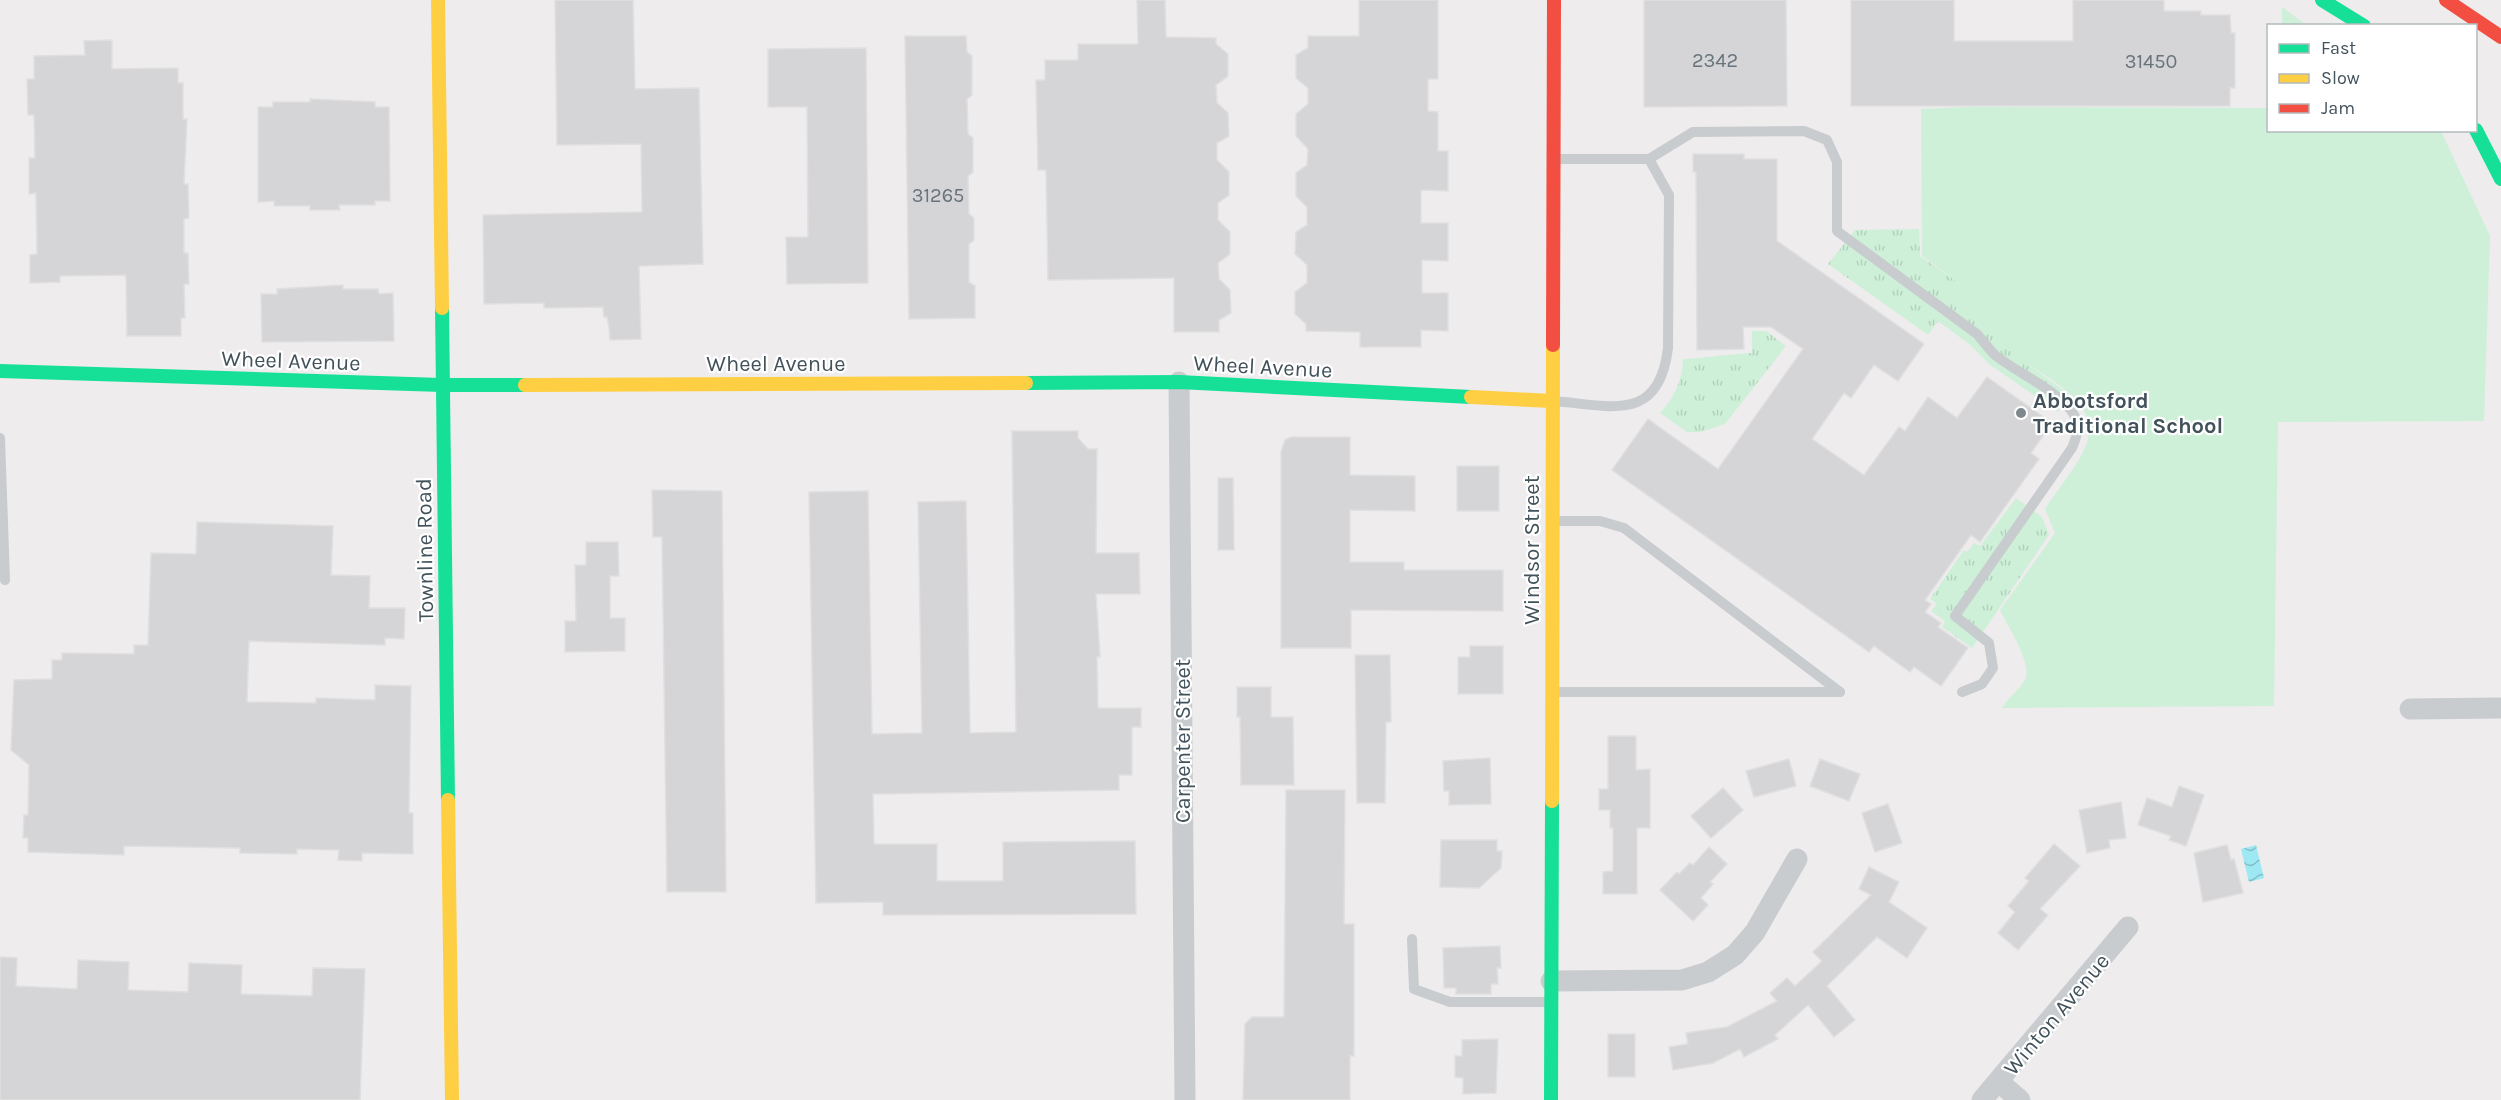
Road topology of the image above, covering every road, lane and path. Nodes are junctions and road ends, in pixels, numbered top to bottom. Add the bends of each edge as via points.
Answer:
1 (438, 0) edge
2 (1554, 0) edge
3 (2322, 0) edge
4 (2446, 0) edge
5 (2361, 24) edge
6 (2501, 37) edge
7 (2476, 132) edge
8 (1553, 159) junction
9 (1649, 159) junction
10 (2501, 179) edge
11 (0, 371) edge
12 (1179, 382) junction
13 (442, 385) junction
14 (1552, 401) junction
15 (0, 438) edge
16 (1552, 521) junction
17 (5, 580) dead end
18 (1552, 692) junction
19 (1962, 692) dead end
20 (2501, 708) edge
21 (2410, 709) dead end
22 (1797, 859) dead end
23 (2128, 927) dead end
24 (1412, 939) dead end
25 (1552, 992) junction
26 (1999, 1082) junction
27 (452, 1100) edge
28 (1185, 1100) edge
29 (1551, 1100) edge
30 (1982, 1100) edge
31 (2020, 1100) edge

1 - 13 main road, Townline Road
2 - 8 main road, Windsor Street
3 - 5 main road
4 - 6 main road
7 - 10 main road
8 - 9 lane
8 - 14 main road, Windsor Street
9 - 14 lane via 1669,195 1665,368 1657,387 1644,400 1621,407
9 - 19 lane via 1693,132 1804,131 1827,140 1837,162 1837,231 1977,334 1995,355 2073,412 2078,424 2072,448 1954,616 1989,643 1993,668 1982,684
11 - 13 main road, Wheel Avenue
12 - 13 main road, Wheel Avenue
12 - 14 main road, Wheel Avenue
12 - 28 street, Carpenter Street
13 - 27 main road, Townline Road
14 - 16 main road, Windsor Street
15 - 17 lane
16 - 18 main road, Windsor Street
16 - 18 lane via 1600,521 1624,528 1840,692
18 - 25 main road, Windsor Street
20 - 21 street
22 - 25 street via 1755,932 1735,955 1708,972 1682,980
23 - 26 street, Winton Avenue
24 - 25 lane via 1414,989 1450,1002
25 - 29 main road, Windsor Street
26 - 30 street, Winton Avenue
26 - 31 street

